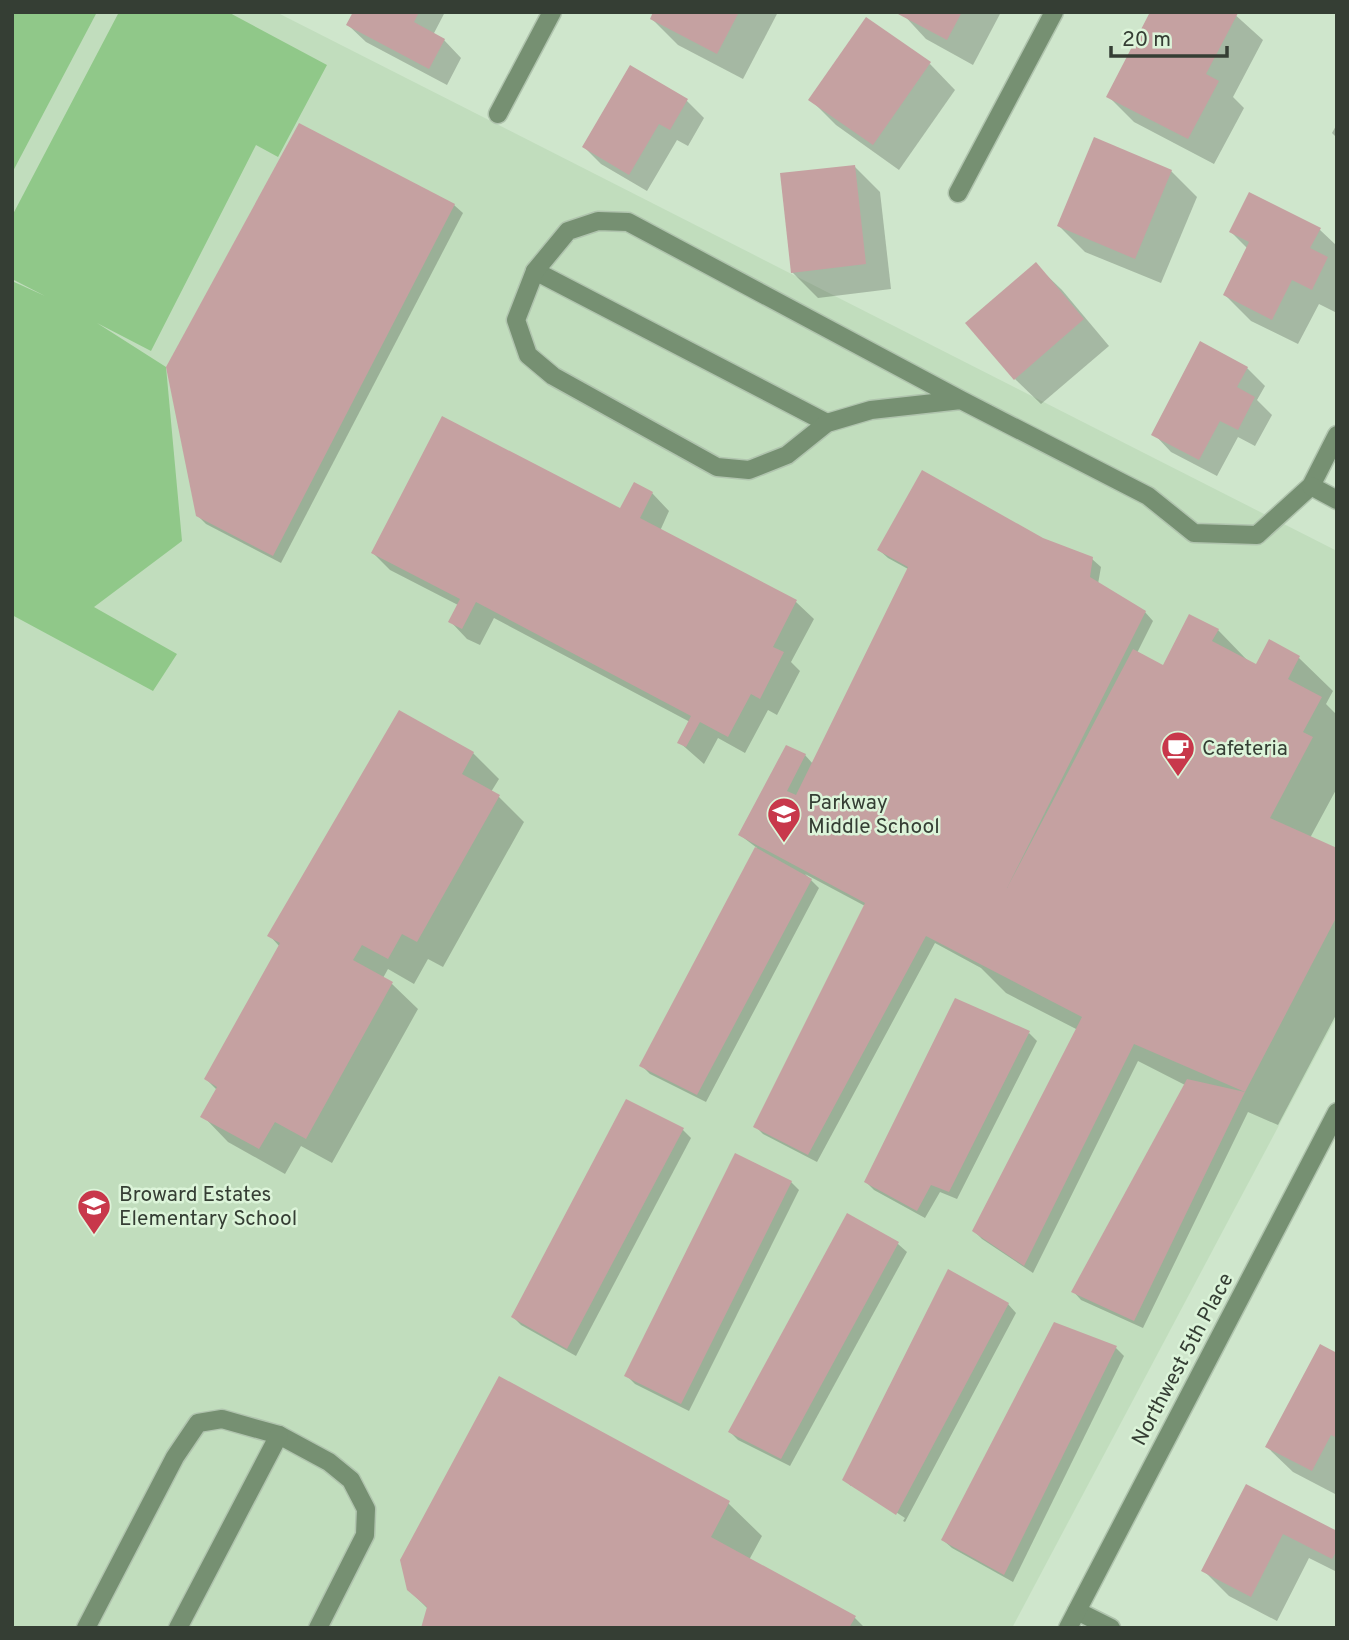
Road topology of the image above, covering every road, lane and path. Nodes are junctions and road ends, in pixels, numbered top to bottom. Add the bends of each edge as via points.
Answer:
1 (552, 12) edge
2 (1054, 12) edge
3 (498, 114) dead end
4 (958, 193) dead end
5 (535, 271) junction
6 (961, 400) junction
7 (827, 423) junction
8 (1337, 435) edge
9 (1311, 486) junction
10 (1337, 500) edge
11 (1337, 1112) edge
12 (279, 1435) junction
13 (1077, 1611) junction
14 (86, 1628) edge
15 (178, 1628) edge
16 (318, 1628) edge
17 (1068, 1628) edge
18 (1111, 1628) edge

1 - 3 street
2 - 4 street
5 - 6 street via 568,231 598,221 628,222
5 - 7 street
5 - 7 street via 516,320 528,355 553,376 717,467 749,470 787,455
6 - 7 street via 871,410
6 - 9 street via 1148,496 1194,533 1256,535
8 - 9 street
9 - 10 street
11 - 13 street, Northwest 5th Place
12 - 14 street via 222,1419 198,1423 175,1457
12 - 15 street
12 - 16 street via 329,1462 351,1480 366,1509 365,1535
13 - 17 street, Northwest 5th Place
13 - 18 street

